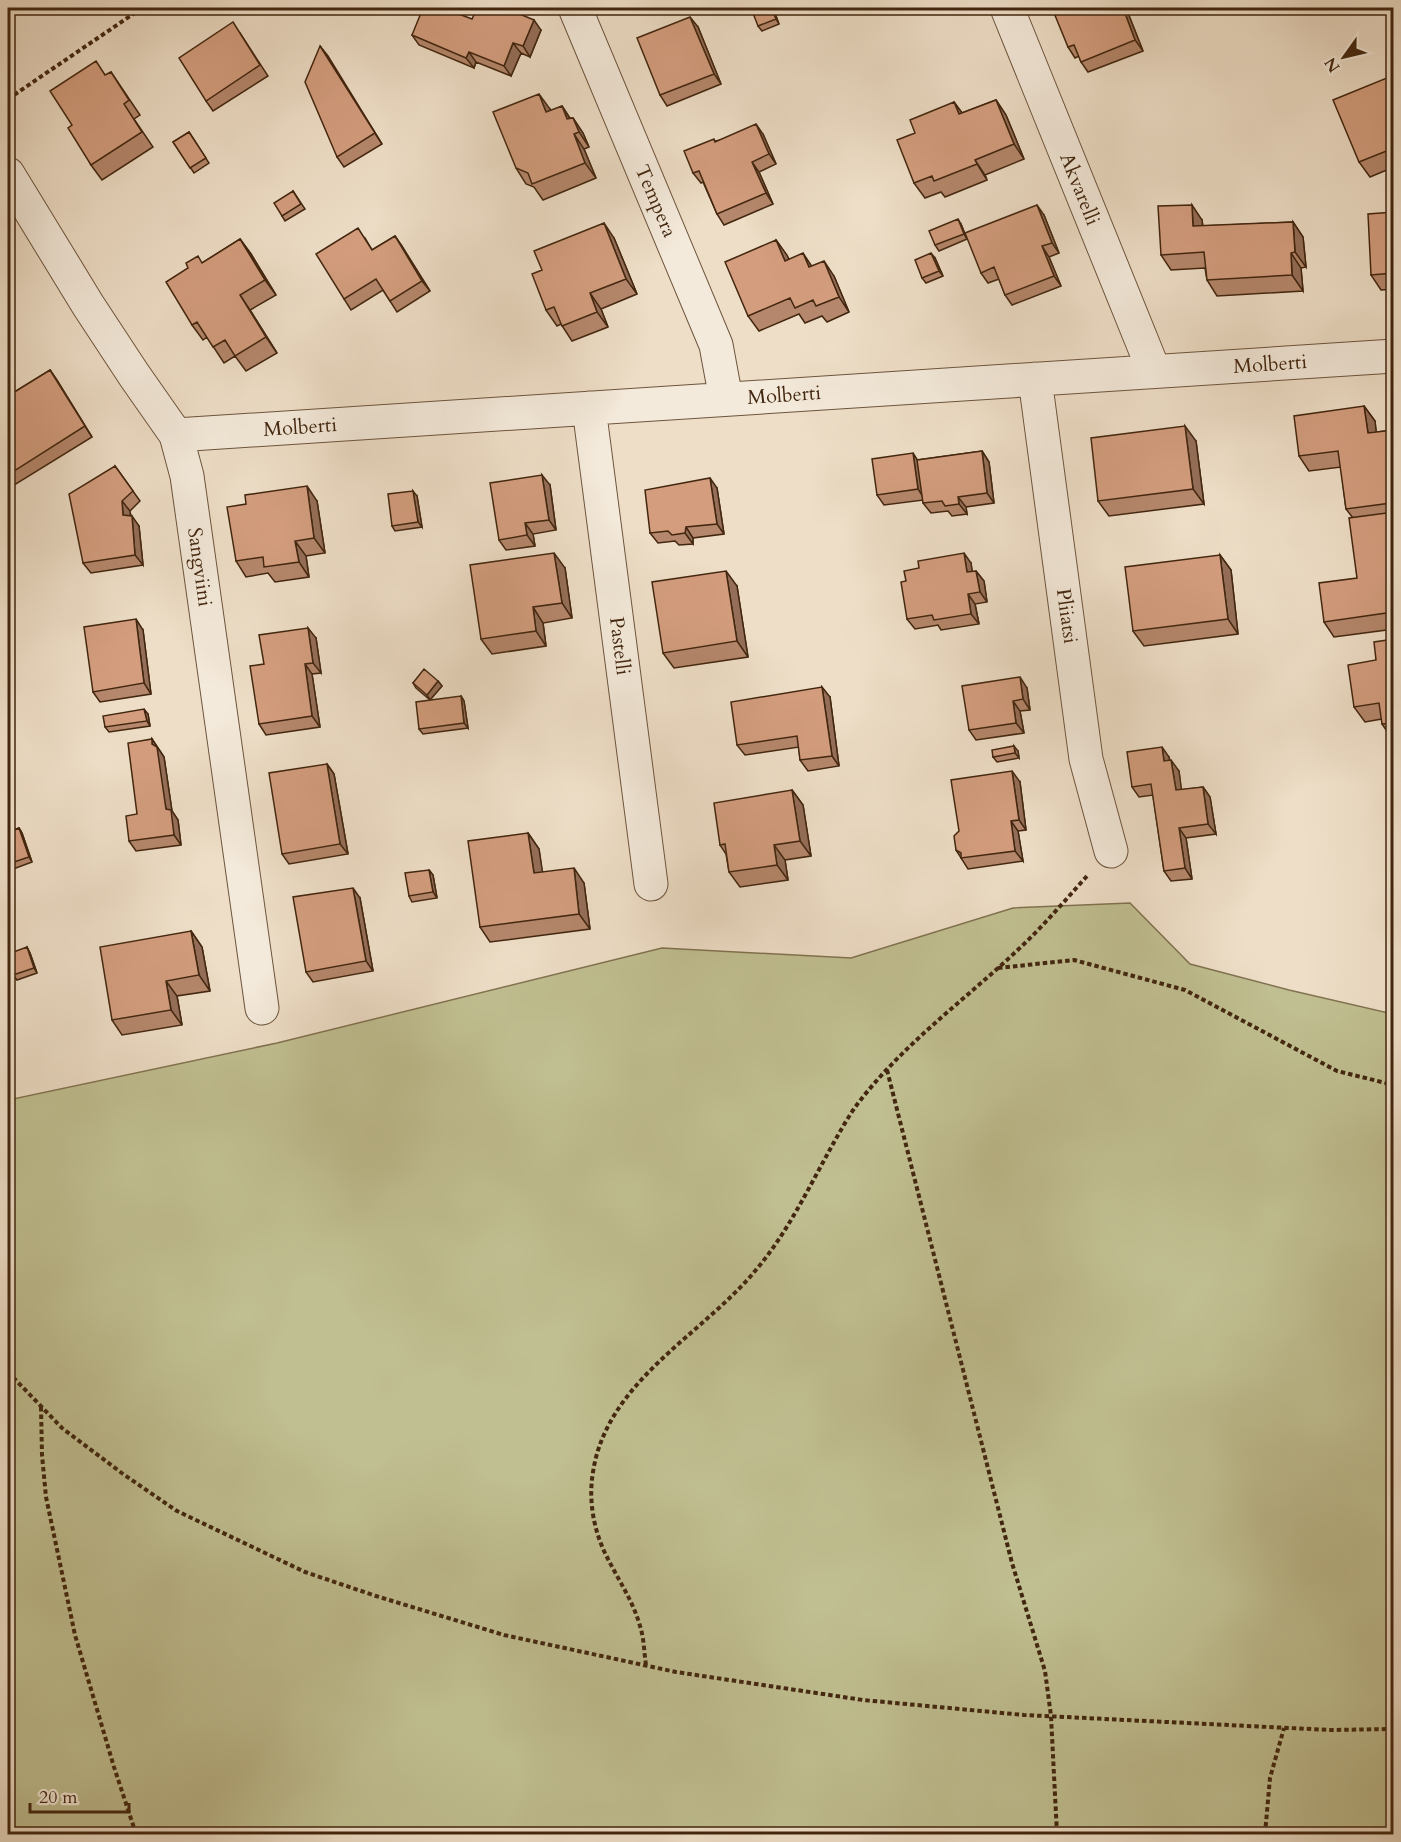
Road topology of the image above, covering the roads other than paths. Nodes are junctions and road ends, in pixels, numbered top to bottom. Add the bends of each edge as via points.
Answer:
1 (574, 8) edge
2 (1007, 8) edge
3 (8, 174) edge
4 (1394, 356) edge
5 (1154, 372) junction
6 (1035, 379) junction
7 (726, 399) junction
8 (589, 408) junction
9 (176, 435) junction
10 (1111, 851) road end
11 (651, 884) dead end
12 (262, 1008) dead end

1 - 7 street, Tempera via 716,345
2 - 5 street, Akvarelli
3 - 9 street, Sangviini via 88,305
4 - 5 street, Molberti
5 - 6 street, Molberti
6 - 7 street, Molberti
6 - 10 street, Pliiatsi via 1086,759
7 - 8 street, Molberti
8 - 9 street, Molberti
8 - 11 street, Pastelli
9 - 12 street, Sangviini via 187,476

